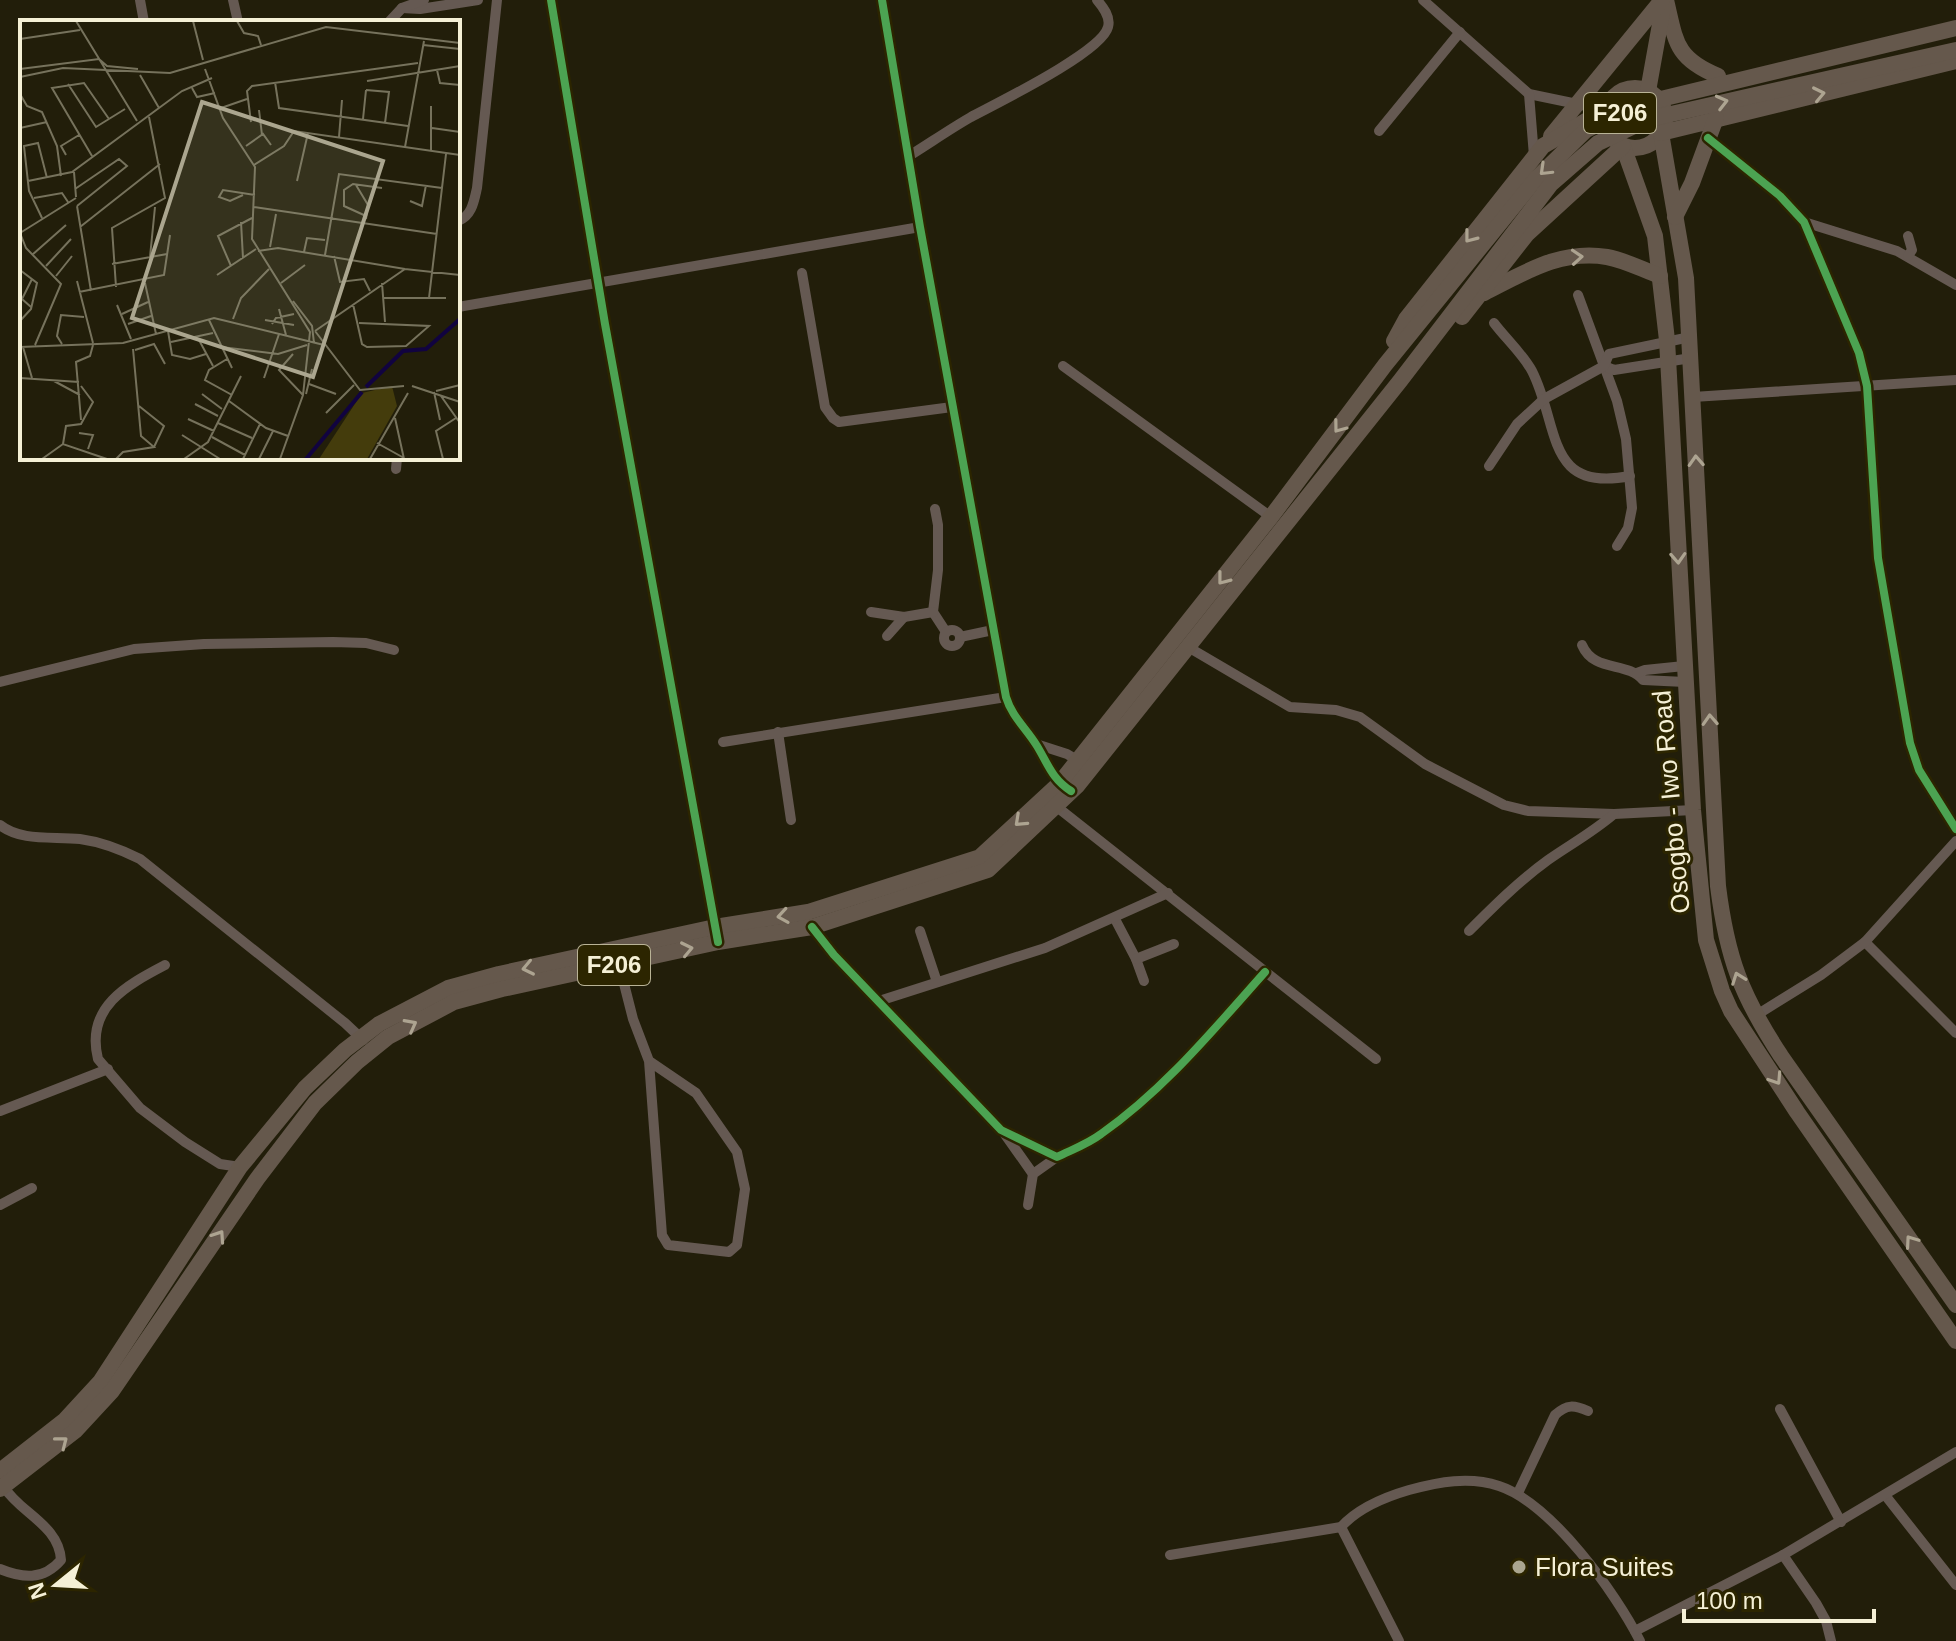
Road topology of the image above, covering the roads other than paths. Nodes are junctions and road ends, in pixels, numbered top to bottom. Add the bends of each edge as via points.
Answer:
1 (140, 0) edge
2 (233, 0) edge
3 (424, 0) edge
4 (478, 0) edge
5 (497, 0) edge
6 (551, 0) edge
7 (882, 0) edge
8 (1097, 0) edge
9 (1423, 0) edge
10 (1664, 0) edge
11 (402, 8) junction
12 (1956, 19) edge
13 (144, 20) edge
14 (238, 20) edge
15 (391, 20) edge
16 (1956, 28) edge
17 (1460, 32) junction
18 (1956, 50) edge
19 (1956, 61) edge
20 (1718, 76) junction
21 (1596, 79) junction
22 (1695, 82) junction
23 (1648, 91) junction
24 (1529, 94) junction
25 (1576, 104) junction
26 (1606, 110) junction
27 (1709, 120) junction
28 (1379, 131) dead end
29 (1661, 133) junction
30 (1708, 138) junction
31 (1623, 146) junction
32 (1538, 152) junction
33 (909, 156) junction
34 (1675, 217) junction
35 (460, 220) edge
36 (1804, 222) junction
37 (920, 227) junction
38 (1897, 251) junction
39 (1908, 256) junction
40 (802, 273) dead end
41 (1660, 276) junction
42 (599, 283) junction
43 (1956, 285) edge
44 (1578, 295) dead end
45 (1479, 296) junction
46 (460, 307) edge
47 (1494, 323) dead end
48 (1690, 337) junction
49 (1667, 340) junction
50 (1691, 358) junction
51 (1667, 361) junction
52 (1385, 365) junction
53 (1063, 366) dead end
54 (1604, 366) junction
55 (1956, 380) edge
56 (1400, 381) junction
57 (1867, 386) junction
58 (1693, 397) junction
59 (1544, 399) junction
60 (952, 407) junction
61 (1489, 466) dead end
62 (1630, 476) junction
63 (935, 509) dead end
64 (1271, 517) junction
65 (1617, 546) dead end
66 (871, 612) dead end
67 (933, 612) junction
68 (904, 617) junction
69 (993, 630) junction
70 (887, 636) dead end
71 (1582, 645) dead end
72 (1188, 647) junction
73 (394, 650) dead end
74 (1637, 673) junction
75 (1684, 674) junction
76 (0, 682) edge
77 (1006, 697) junction
78 (778, 732) junction
79 (723, 742) dead end
80 (1036, 744) junction
81 (1083, 765) junction
82 (1065, 788) junction
83 (1057, 807) junction
84 (1693, 810) junction
85 (1614, 814) junction
86 (791, 820) dead end
87 (0, 825) edge
88 (1956, 829) edge
89 (1956, 841) edge
90 (1168, 893) junction
91 (1115, 919) junction
92 (812, 927) junction
93 (920, 931) dead end
94 (1469, 931) dead end
95 (716, 935) junction
96 (1865, 942) junction
97 (1174, 944) dead end
98 (1136, 959) junction
99 (619, 964) junction
100 (165, 965) dead end
101 (1265, 972) junction
102 (1144, 981) dead end
103 (937, 982) junction
104 (879, 1001) junction
105 (1755, 1016) junction
106 (1956, 1033) edge
107 (360, 1037) junction
108 (374, 1050) junction
109 (1376, 1059) dead end
110 (649, 1061) junction
111 (108, 1069) junction
112 (0, 1111) edge
113 (1001, 1130) junction
114 (1057, 1157) junction
115 (240, 1167) junction
116 (1033, 1174) junction
117 (32, 1188) dead end
118 (0, 1205) edge
119 (1028, 1205) dead end
120 (1956, 1305) edge
121 (1956, 1341) edge
122 (1780, 1409) dead end
123 (1588, 1411) dead end
124 (1956, 1452) edge
125 (1, 1482) edge
126 (1518, 1493) junction
127 (1885, 1495) junction
128 (1841, 1522) junction
129 (1341, 1527) junction
130 (1170, 1555) dead end
131 (1783, 1555) junction
132 (0, 1569) edge
133 (1956, 1585) edge
134 (1638, 1636) edge
135 (1399, 1641) edge
136 (1831, 1641) edge

1 - 13 street
2 - 14 street
3 - 11 street
4 - 11 street
5 - 35 street via 477,188 472,208
6 - 42 street
7 - 33 street
8 - 33 street via 1109,25 1099,42
9 - 17 street
10 - 20 main road via 1684,56
10 - 21 main road, F206
10 - 23 main road
11 - 15 street
12 - 20 main road
16 -> 52 main road, F206 via 1636,105 1586,130 1535,180
17 - 24 street
17 - 28 street
56 -> 18 main road, F206 via 1551,184 1598,143 1649,119
27 -> 19 main road
20 - 22 main road
21 - 25 main road, F206
21 - 26 main road
22 - 23 main road
22 - 27 main road via 1692,108
23 - 26 main road via 1623,91
23 - 29 main road via 1663,109
24 - 25 street
24 - 32 street
25 - 26 street
25 - 32 main road, F206
26 - 31 main road via 1606,127
26 - 32 main road
27 - 29 main road
27 - 30 main road
29 - 31 main road via 1645,147
29 - 34 main road, Osogbo - Iwo Road
30 - 34 main road
30 - 36 street
31 - 41 main road, Osogbo - Iwo Road via 1655,236
31 - 45 main road via 1535,226
32 -> 52 main road via 1406,319
33 - 37 street
34 - 48 main road, Osogbo - Iwo Road
36 - 38 street
36 - 57 street via 1859,353
37 - 42 street
37 - 60 street
38 - 39 street
38 - 39 street via 1908,236
39 - 43 street
40 - 60 street via 825,407 833,418 839,422
45 -> 41 main road via 1567,256 1610,257
41 - 49 main road, Osogbo - Iwo Road
42 - 46 street
42 - 95 street
44 - 54 street
45 - 56 main road via 1418,370
47 - 59 street via 1526,361
48 - 49 street
48 - 50 main road, Osogbo - Iwo Road
49 - 51 main road, Osogbo - Iwo Road
49 - 54 street via 1609,354
50 - 51 street
50 - 58 main road, Osogbo - Iwo Road
51 - 54 street via 1614,370
51 -> 75 main road, Osogbo - Iwo Road
52 -> 64 main road, F206
53 - 64 street
54 - 59 street
54 - 62 street via 1617,401
55 - 57 street
56 - 72 main road, F206
57 - 58 street
57 - 88 street via 1878,558 1910,743 1919,770
105 -> 58 main road, Osogbo - Iwo Road via 1736,976 1718,886
59 - 61 street via 1517,424
59 - 62 street via 1557,445 1570,468 1609,480
60 - 69 street
62 - 65 street via 1632,508
63 - 67 street via 938,570
64 -> 81 main road, F206
66 - 68 street
67 - 68 street
67 - 69 street via 946,632 956,631 960,637
68 - 70 street
69 - 77 street
71 - 74 street via 1601,664
72 - 81 main road, F206
72 - 85 street via 1290,707 1360,717 1425,764 1504,805 1528,811
73 - 76 street via 333,642 134,649
74 - 75 street
74 - 75 street via 1643,680
75 - 84 main road, Osogbo - Iwo Road
77 - 78 street
77 - 80 street
78 - 79 street
78 - 86 street
80 - 81 street
80 - 82 street
81 - 82 main road, F206
82 - 83 main road, F206
82 -> 95 main road, F206 via 980,857 808,912
83 - 90 street
83 - 92 main road, F206 via 988,870
84 - 85 street
84 -> 121 main road, Osogbo - Iwo Road via 1706,940 1731,1011
85 - 94 street via 1548,860
87 - 107 street via 18,835 116,846 140,859
89 - 96 street
90 - 91 street
90 - 101 street
91 - 98 street
91 - 103 street
92 - 95 main road, F206
92 - 104 street
93 - 103 street
99 -> 95 main road, F206
95 -> 107 main road, F206 via 448,988
96 - 105 street
96 - 106 street
97 - 98 street
98 - 102 street
108 -> 99 main road, F206 via 454,1002
99 - 110 street
100 - 111 street via 110,1000 99,1021 96,1049
101 - 109 street
101 - 114 street via 1137,1106 1098,1136
103 - 104 street
104 - 113 street
120 -> 105 main road, Osogbo - Iwo Road
107 - 108 street
107 - 115 main road, F206 via 305,1088
125 -> 108 main road, F206 via 75,1431 112,1391 315,1103
110 - 110 street via 696,1093 737,1152 745,1189 737,1245 729,1252 668,1245 662,1235
111 - 112 street
111 - 115 street via 140,1108 185,1142 220,1164
113 - 114 street
113 - 116 street
114 - 116 street
115 - 125 main road, F206 via 100,1382
116 - 119 street
117 - 118 street
122 - 128 street
123 - 126 street via 1573,1405 1555,1415
124 - 127 street
125 - 132 street via 12,1499 52,1534 61,1560 26,1578
126 - 129 street via 1478,1481 1426,1485 1371,1505
126 - 134 street via 1574,1545
127 - 128 street
127 - 133 street
128 - 131 street
129 - 130 street
129 - 135 street
131 - 134 street
131 - 136 street via 1826,1621

